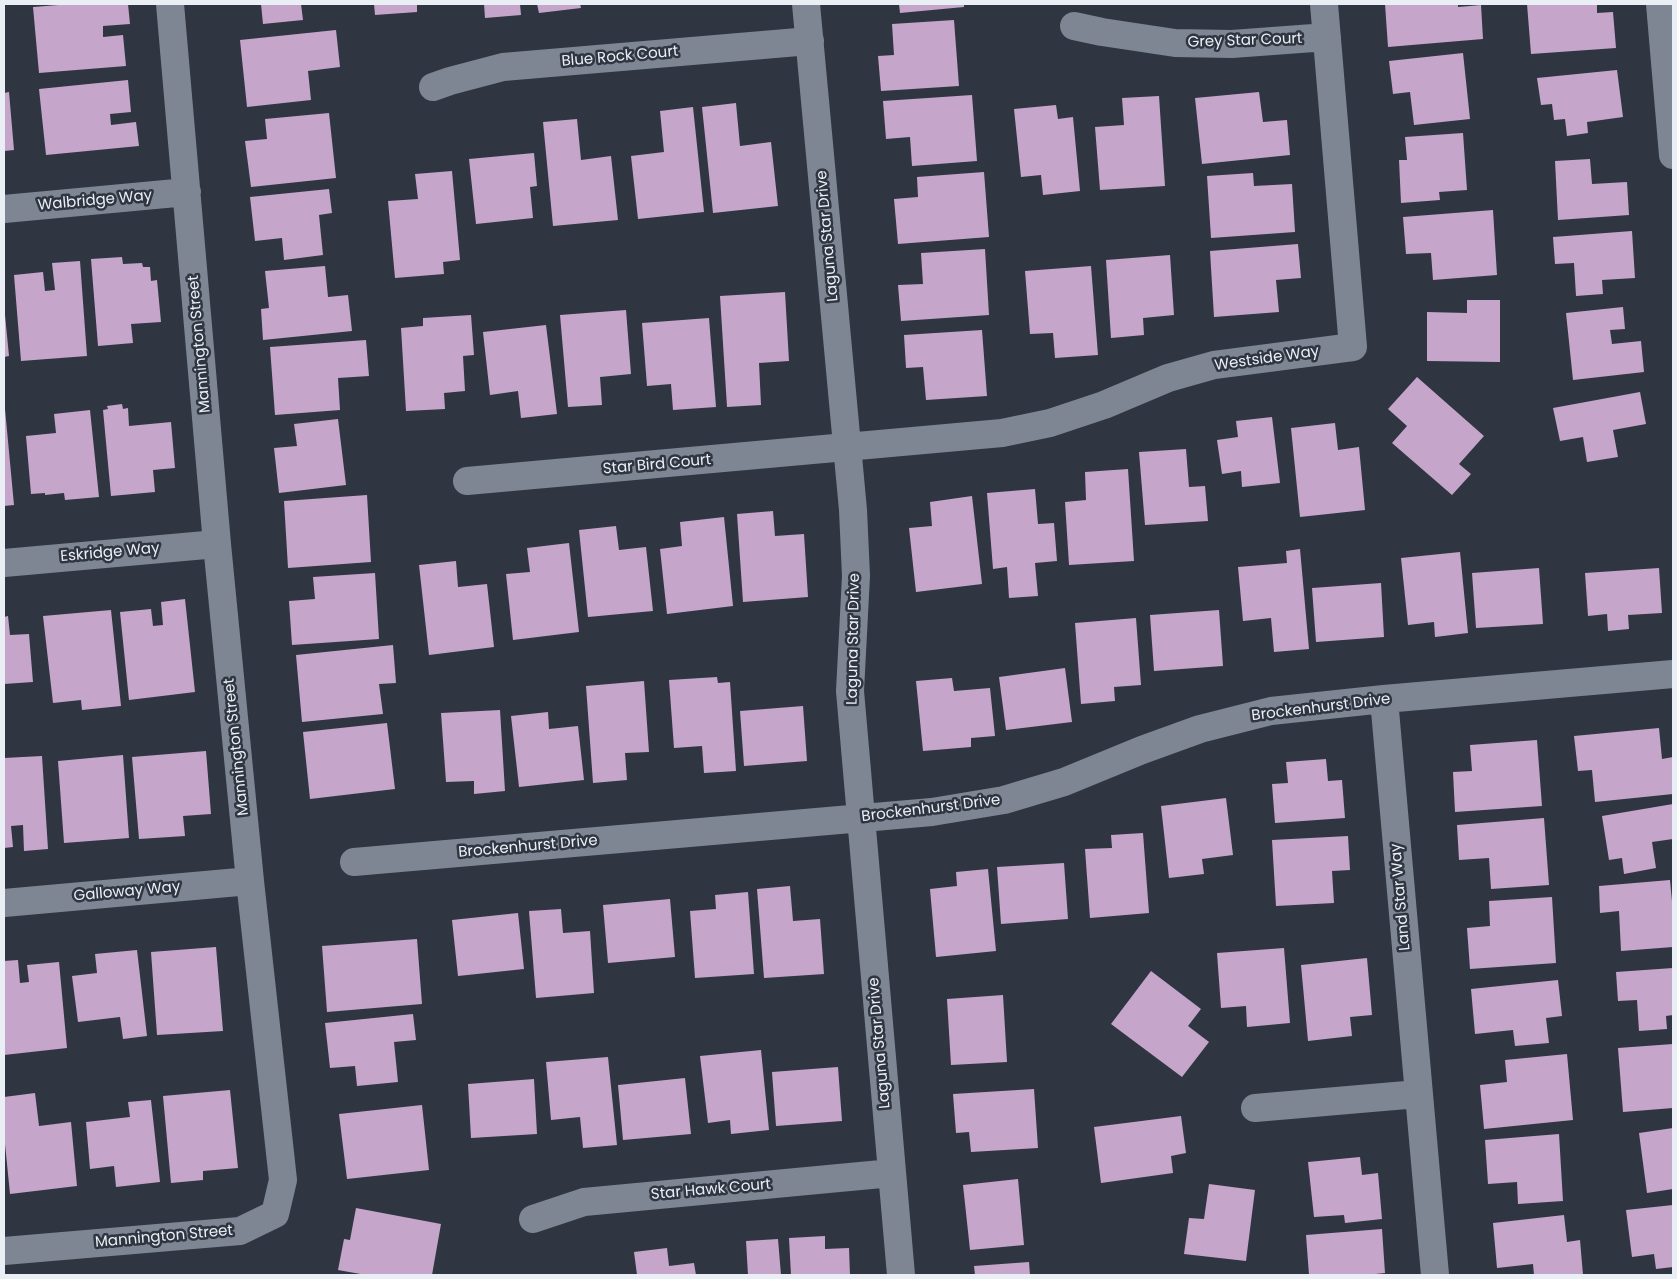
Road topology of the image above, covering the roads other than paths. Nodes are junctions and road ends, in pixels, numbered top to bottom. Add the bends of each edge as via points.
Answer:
1 (170, 4) edge
2 (806, 4) edge
3 (1324, 4) edge
4 (1660, 4) edge
5 (1074, 26) dead end
6 (1327, 37) junction
7 (810, 41) junction
8 (433, 87) dead end
9 (1673, 155) edge
10 (187, 192) junction
11 (4, 209) edge
12 (848, 448) junction
13 (467, 481) dead end
14 (217, 544) junction
15 (4, 563) edge
16 (1673, 674) edge
17 (1384, 699) junction
18 (861, 818) junction
19 (354, 862) dead end
20 (250, 881) junction
21 (4, 903) edge
22 (1418, 1094) junction
23 (1255, 1108) dead end
24 (892, 1173) junction
25 (533, 1219) dead end
26 (4, 1252) edge
27 (902, 1275) edge
28 (1435, 1275) edge

1 - 10 street, Mannington Street
2 - 7 street, Laguna Star Drive
3 - 6 street, Westside Way
4 - 9 street
5 - 6 street, Grey Star Court via 1175,43 1232,44
6 - 12 street, Westside Way via 1353,347 1214,365 1168,378 1050,423 1002,433
7 - 8 street, Blue Rock Court via 503,67
7 - 12 street, Laguna Star Drive
10 - 11 street, Walbridge Way
10 - 14 street, Mannington Street
12 - 13 street, Star Bird Court
12 - 18 street, Laguna Star Drive via 856,576 850,691
14 - 15 street, Eskridge Way
14 - 20 street, Mannington Street
16 - 17 street, Brockenhurst Drive
17 - 18 street, Brockenhurst Drive via 1271,711 1200,729 1064,782 1004,800 932,812
17 - 22 street, Land Star Way
18 - 19 street, Brockenhurst Drive
18 - 24 street, Laguna Star Drive
20 - 21 street, Galloway Way
20 - 26 street, Mannington Street via 283,1180 275,1214 240,1231
22 - 23 street
22 - 28 street, Land Star Way
24 - 25 street, Star Hawk Court via 584,1202
24 - 27 street, Laguna Star Drive

